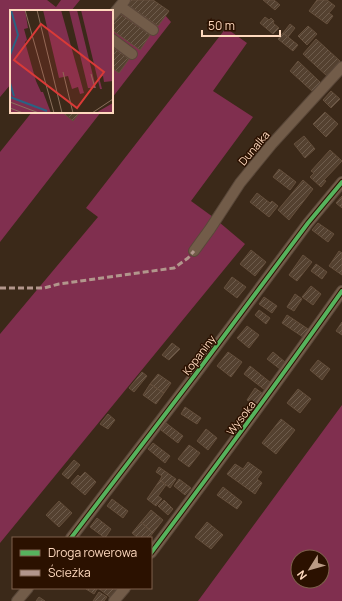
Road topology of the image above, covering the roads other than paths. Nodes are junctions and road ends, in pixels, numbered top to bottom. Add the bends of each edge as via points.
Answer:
1 (122, 3) edge
2 (113, 15) edge
3 (153, 30) dead end
4 (113, 40) edge
5 (132, 54) dead end
6 (342, 67) edge
7 (342, 182) edge
8 (194, 251) dead end
9 (342, 291) edge
10 (72, 537) edge
11 (152, 552) edge
12 (27, 589) edge
13 (124, 589) edge
14 (17, 601) edge
15 (114, 601) edge

1 - 2 street
1 - 3 street
4 - 5 street
6 - 8 street, Dunalka via 240,184
7 - 10 street, Kopaniny
9 - 11 street, Wysoka via 255,414
12 - 14 street
13 - 15 street

